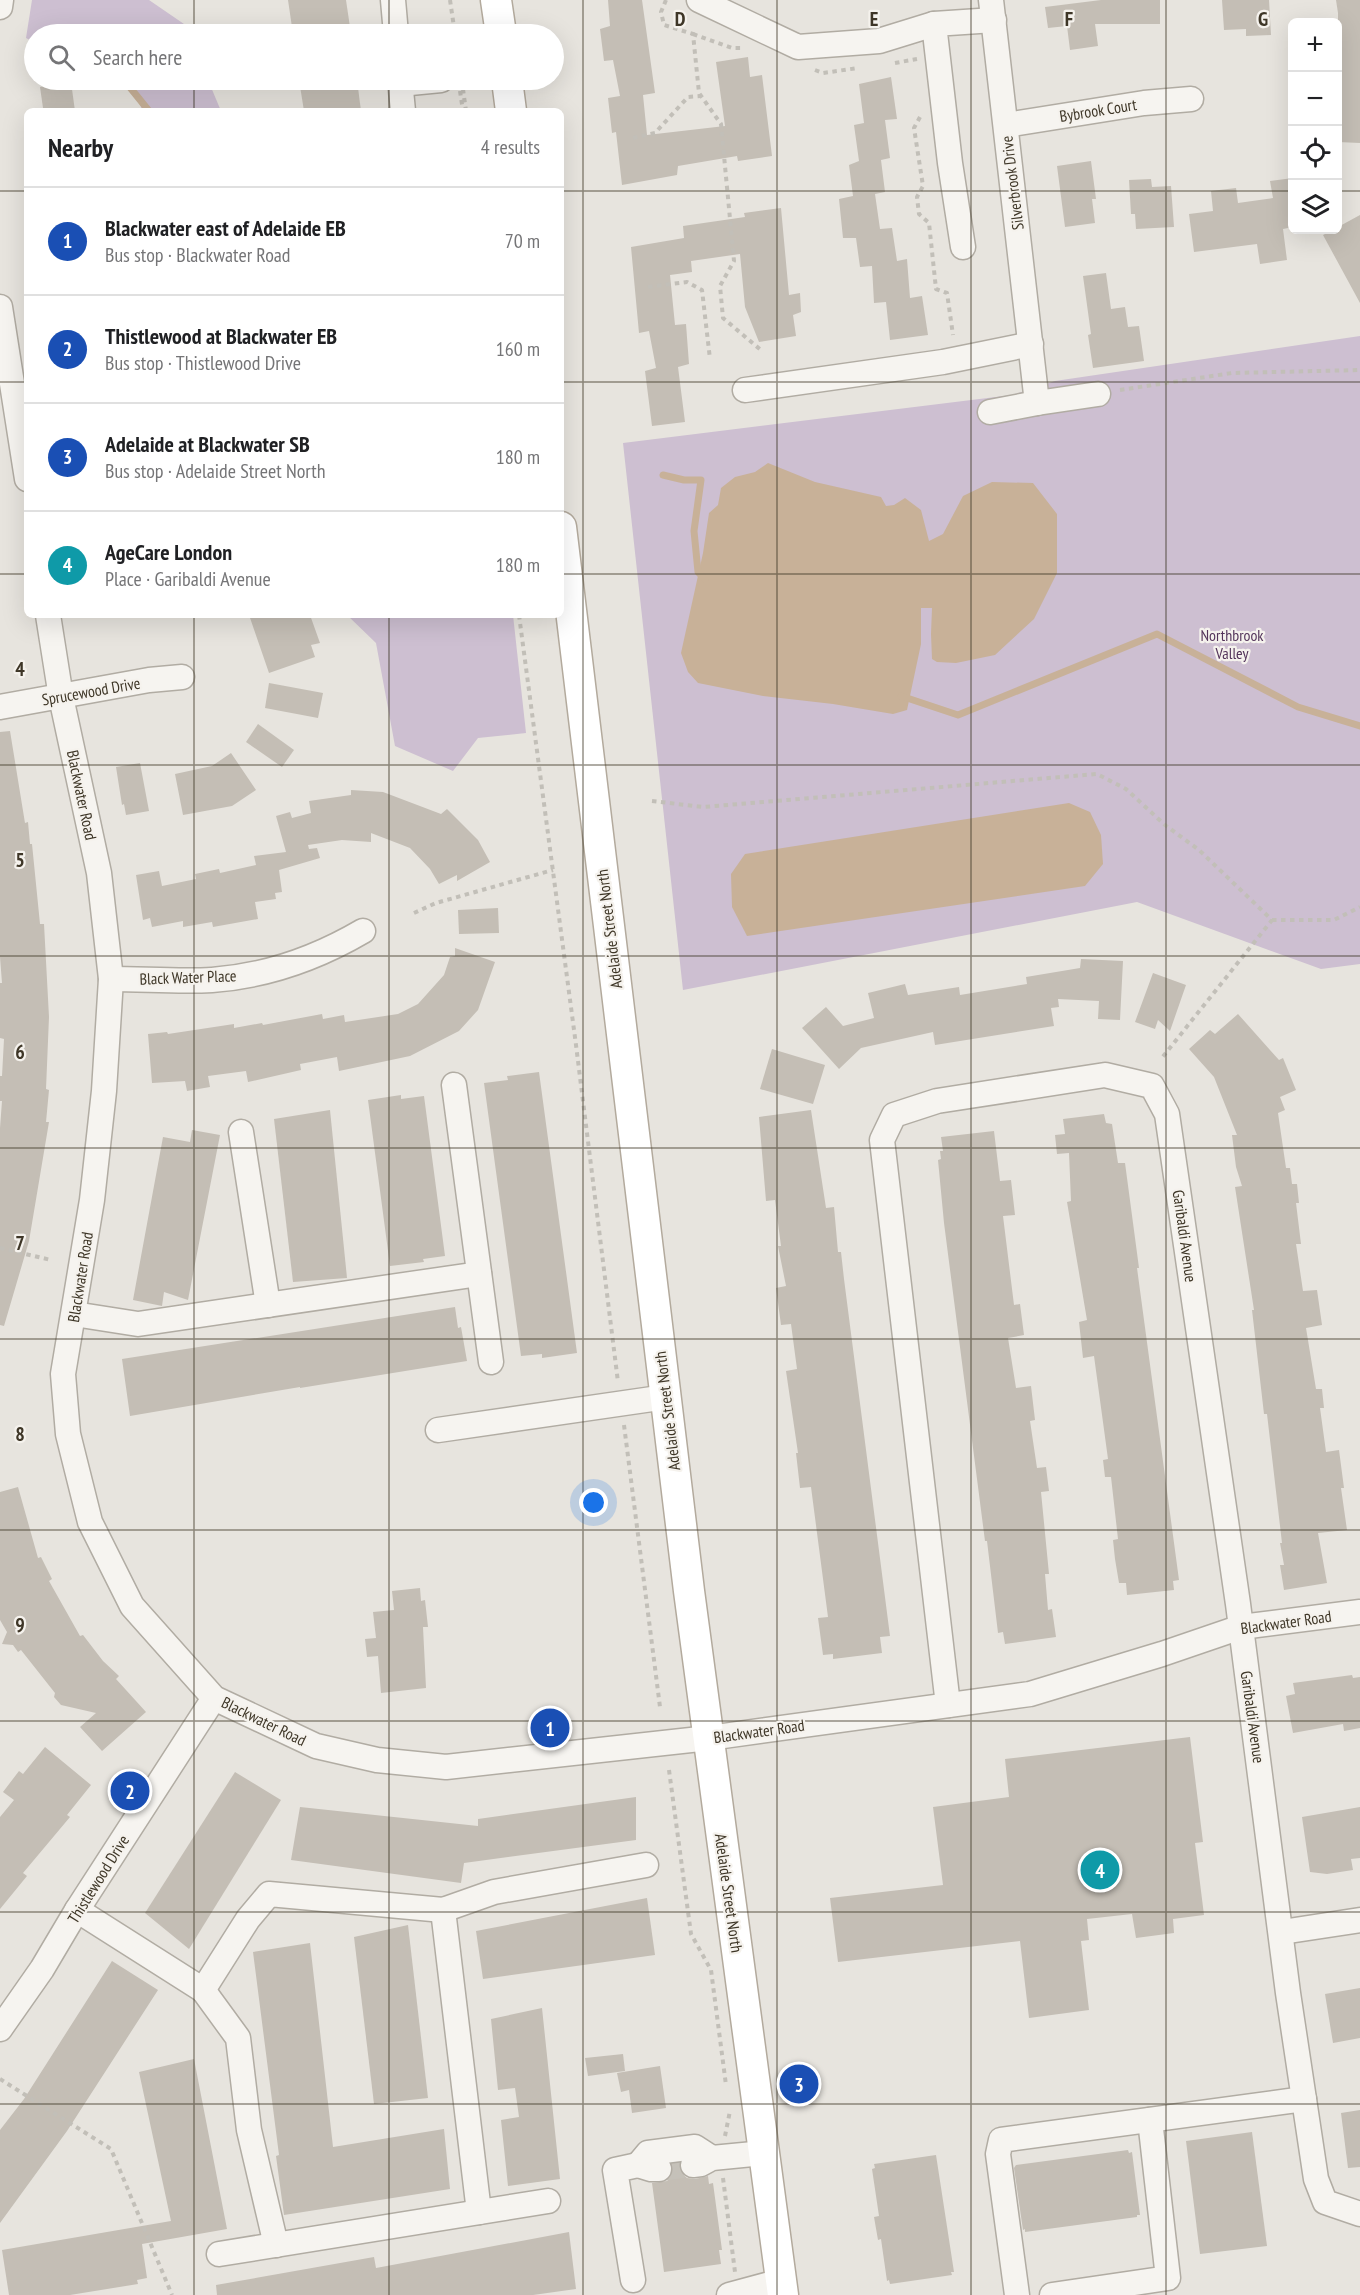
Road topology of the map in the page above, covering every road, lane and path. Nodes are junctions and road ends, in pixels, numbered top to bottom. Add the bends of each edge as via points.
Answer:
1 (2, 0) edge
2 (393, 0) edge
3 (450, 0) edge
4 (496, 0) edge
5 (666, 0) edge
6 (699, 0) edge
7 (0, 7) edge
8 (992, 10) edge
9 (395, 24) edge
10 (454, 24) edge
11 (500, 24) edge
12 (934, 24) junction
13 (913, 60) dead end
14 (915, 71) dead end
15 (401, 90) edge
16 (463, 90) edge
17 (508, 90) edge
18 (701, 96) junction
19 (1191, 99) dead end
20 (403, 108) edge
21 (466, 108) edge
22 (511, 108) edge
23 (921, 116) dead end
24 (1006, 125) junction
25 (633, 138) dead end
26 (963, 247) dead end
27 (648, 287) dead end
28 (0, 307) edge
29 (953, 335) dead end
30 (762, 351) dead end
31 (1032, 354) junction
32 (710, 359) dead end
33 (1360, 370) edge
34 (745, 390) dead end
35 (1098, 394) joint
36 (7, 398) edge
37 (1037, 403) junction
38 (990, 412) dead end
39 (24, 467) edge
40 (564, 551) edge
41 (48, 618) edge
42 (519, 618) edge
43 (182, 676) dead end
44 (61, 697) junction
45 (0, 706) edge
46 (652, 801) dead end
47 (553, 870) junction
48 (1360, 907) edge
49 (414, 914) dead end
50 (1272, 920) junction
51 (363, 931) dead end
52 (111, 979) junction
53 (1161, 1059) dead end
54 (454, 1085) dead end
55 (241, 1132) dead end
56 (0, 1248) edge
57 (51, 1260) dead end
58 (479, 1274) junction
59 (268, 1305) junction
60 (74, 1314) junction
61 (491, 1362) dead end
62 (666, 1397) junction
63 (620, 1404) junction
64 (438, 1430) dead end
65 (1360, 1612) edge
66 (1241, 1627) junction
67 (214, 1698) junction
68 (948, 1705) junction
69 (660, 1707) dead end
70 (708, 1738) junction
71 (669, 1770) dead end
72 (646, 1865) dead end
73 (77, 1910) junction
74 (443, 1910) junction
75 (1360, 1920) edge
76 (1282, 1932) junction
77 (203, 1990) junction
78 (0, 2029) edge
79 (0, 2079) edge
80 (727, 2091) dead end
81 (1304, 2099) junction
82 (728, 2102) dead end
83 (1150, 2120) junction
84 (764, 2153) junction
85 (708, 2160) junction
86 (548, 2201) dead end
87 (479, 2212) junction
88 (1360, 2214) edge
89 (276, 2245) junction
90 (219, 2254) dead end
91 (633, 2280) dead end
92 (782, 2288) edge
93 (733, 2294) edge
94 (172, 2295) edge
95 (1017, 2295) edge
96 (1052, 2295) edge

1 - 7 street
2 - 9 street
3 - 10 path
4 - 11 main road
5 - 18 path via 661,12 664,25 693,34
6 - 12 street via 798,47 879,41
8 - 12 street
8 - 24 street, Silverbrook Drive
12 - 26 street
13 - 14 path
15 - 20 street
16 - 21 path
17 - 22 main road
18 - 25 path via 688,97 655,133
18 - 30 path via 721,124 734,261 720,286 723,318
19 - 24 street, Bybrook Court
23 - 29 path via 914,128 923,186 917,197 919,214 929,223 936,288 947,293
24 - 31 street, Silverbrook Drive
27 - 32 path via 687,282 702,290
28 - 36 street
31 - 34 street
31 - 37 street, Silverbrook Drive
33 - 35 path via 1232,373
35 - 37 street
36 - 39 street
37 - 38 street
40 - 62 main road, Adelaide Street North
41 - 44 street, Blackwater Road
42 - 47 path
43 - 44 street, Sprucewood Drive
44 - 45 street, Sprucewood Drive
44 - 52 street, Blackwater Road via 99,873
46 - 50 path via 703,807 1097,774 1126,789 1199,850
47 - 49 path via 436,903
47 - 63 path
48 - 50 path via 1334,920
50 - 53 path
51 - 52 street, Black Water Place via 329,950 262,973 211,980
52 - 60 street, Blackwater Road via 97,1156
54 - 58 street
55 - 59 street
56 - 57 path
58 - 59 street
58 - 61 street
59 - 60 street via 138,1324
60 - 67 street, Blackwater Road via 63,1374 69,1434 90,1522 132,1606
62 - 63 street
62 - 70 main road, Adelaide Street North
63 - 64 street
63 - 69 path
65 - 66 street, Blackwater Road
66 - 68 street, Blackwater Road via 1030,1694
66 - 68 street, Garibaldi Avenue via 1167,1114 1152,1086 1105,1076 937,1101 894,1115 882,1140
66 - 76 street, Garibaldi Avenue
67 - 70 street, Blackwater Road via 315,1746 377,1760 446,1767
67 - 73 street, Thistlewood Drive
68 - 70 street, Blackwater Road
70 - 84 main road, Adelaide Street North
71 - 80 path via 691,1934 711,1970
72 - 74 street via 494,1892
73 - 77 street
73 - 78 street, Thistlewood Drive
74 - 77 street via 269,1894 248,1919
74 - 87 street
75 - 76 street
76 - 81 street, Garibaldi Avenue
77 - 89 street via 238,2038 249,2130
79 - 94 path via 111,2149
81 - 83 street
81 - 88 street, Garibaldi Avenue via 1316,2179 1325,2202
82 - 85 path via 730,2113
83 - 95 street via 1001,2140 998,2154
83 - 96 street via 1168,2278
84 - 85 street
84 - 92 main road, Adelaide Street North
85 - 91 street via 695,2146 648,2153 648,2167 615,2170
85 - 93 path
86 - 87 street
87 - 89 street
89 - 90 street
92 - 93 street

